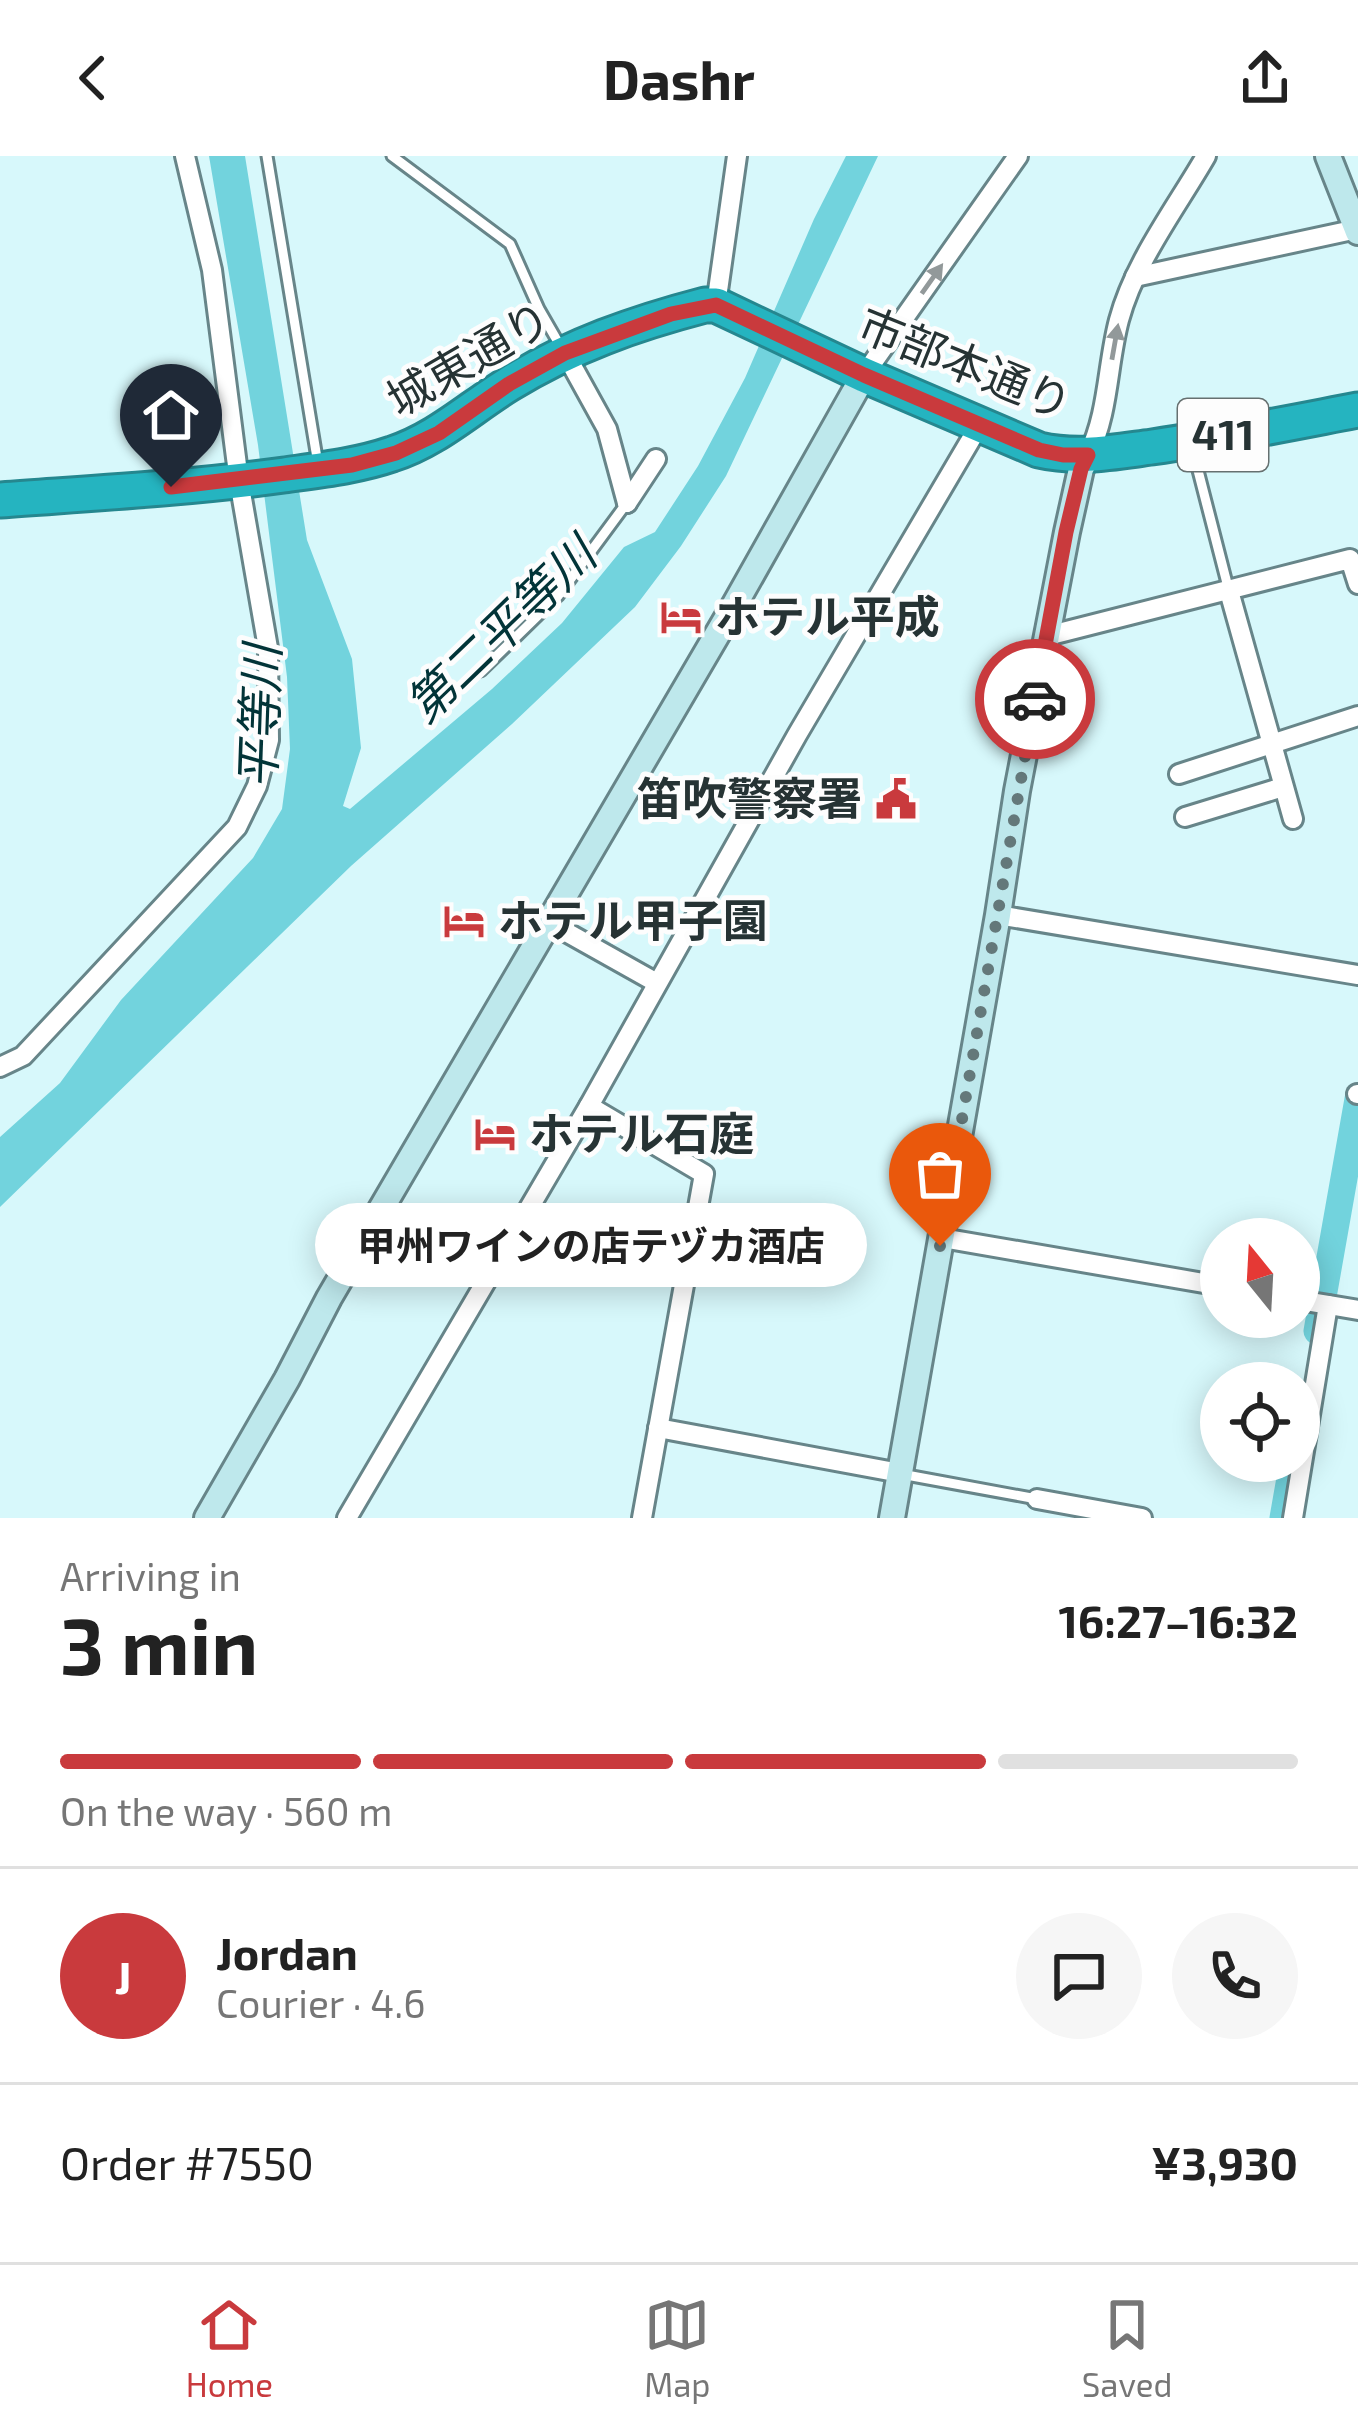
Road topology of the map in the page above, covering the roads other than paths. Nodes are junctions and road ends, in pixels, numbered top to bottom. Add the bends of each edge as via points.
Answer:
1 (185, 156) edge
2 (267, 156) edge
3 (392, 156) edge
4 (737, 156) edge
5 (1018, 156) edge
6 (1206, 156) edge
7 (1328, 156) edge
8 (1358, 231) edge
9 (1135, 277) junction
10 (716, 305) junction
11 (565, 353) junction
12 (864, 375) junction
13 (1358, 410) edge
14 (980, 424) junction
15 (1191, 442) junction
16 (1088, 455) junction
17 (656, 459) dead end
18 (314, 470) junction
19 (243, 480) junction
20 (0, 500) edge
21 (627, 502) junction
22 (1358, 584) edge
23 (1229, 591) junction
24 (1047, 636) junction
25 (481, 671) dead end
26 (1358, 716) edge
27 (1271, 743) junction
28 (1179, 774) dead end
29 (1283, 787) junction
30 (1185, 817) dead end
31 (1293, 819) dead end
32 (998, 915) junction
33 (550, 923) junction
34 (1358, 975) edge
35 (657, 983) junction
36 (0, 1067) edge
37 (589, 1106) junction
38 (942, 1238) junction
39 (1200, 1282) edge
40 (1320, 1304) edge
41 (1358, 1310) edge
42 (1313, 1338) edge
43 (658, 1428) junction
44 (900, 1474) junction
45 (1037, 1498) joint
46 (207, 1518) edge
47 (347, 1518) edge
48 (642, 1518) edge
49 (892, 1518) edge
50 (1142, 1518) edge
51 (1293, 1518) edge

1 - 19 street via 212,269
2 - 18 lane
3 - 11 lane via 510,244
4 - 10 street
12 -> 5 street
6 - 9 street
7 - 8 street
8 - 9 street
16 -> 9 street
10 - 11 highway, 城東通り
10 - 12 highway, 市部本通り / 411
11 - 18 highway, 城東通り via 425,440
11 - 21 street via 607,429
12 - 14 highway, 市部本通り / 411
12 - 33 street
13 - 15 highway, 市部本通り / 411
14 - 16 highway, 市部本通り / 411 via 1039,450
14 - 35 street
15 - 16 highway, 市部本通り / 411
15 - 23 lane
16 - 24 street
17 - 21 street
18 - 19 highway, 城東通り
19 - 20 highway, 城東通り
19 - 36 street via 268,648 269,740 257,786 237,827 23,1056
21 - 25 lane via 558,596
22 - 23 street via 1350,559
23 - 24 street
23 - 27 street
24 - 32 street
26 - 27 street
27 - 28 street
27 - 29 street
29 - 30 street
29 - 31 street
32 - 34 street
32 - 38 street
33 - 35 street
33 - 46 street
35 - 37 street
37 - 43 street via 704,1174
37 - 47 street
38 - 39 street
38 - 44 street
40 - 41 street
42 - 51 street
43 - 44 street
43 - 48 street
44 - 45 lane
44 - 49 street
45 - 50 street

